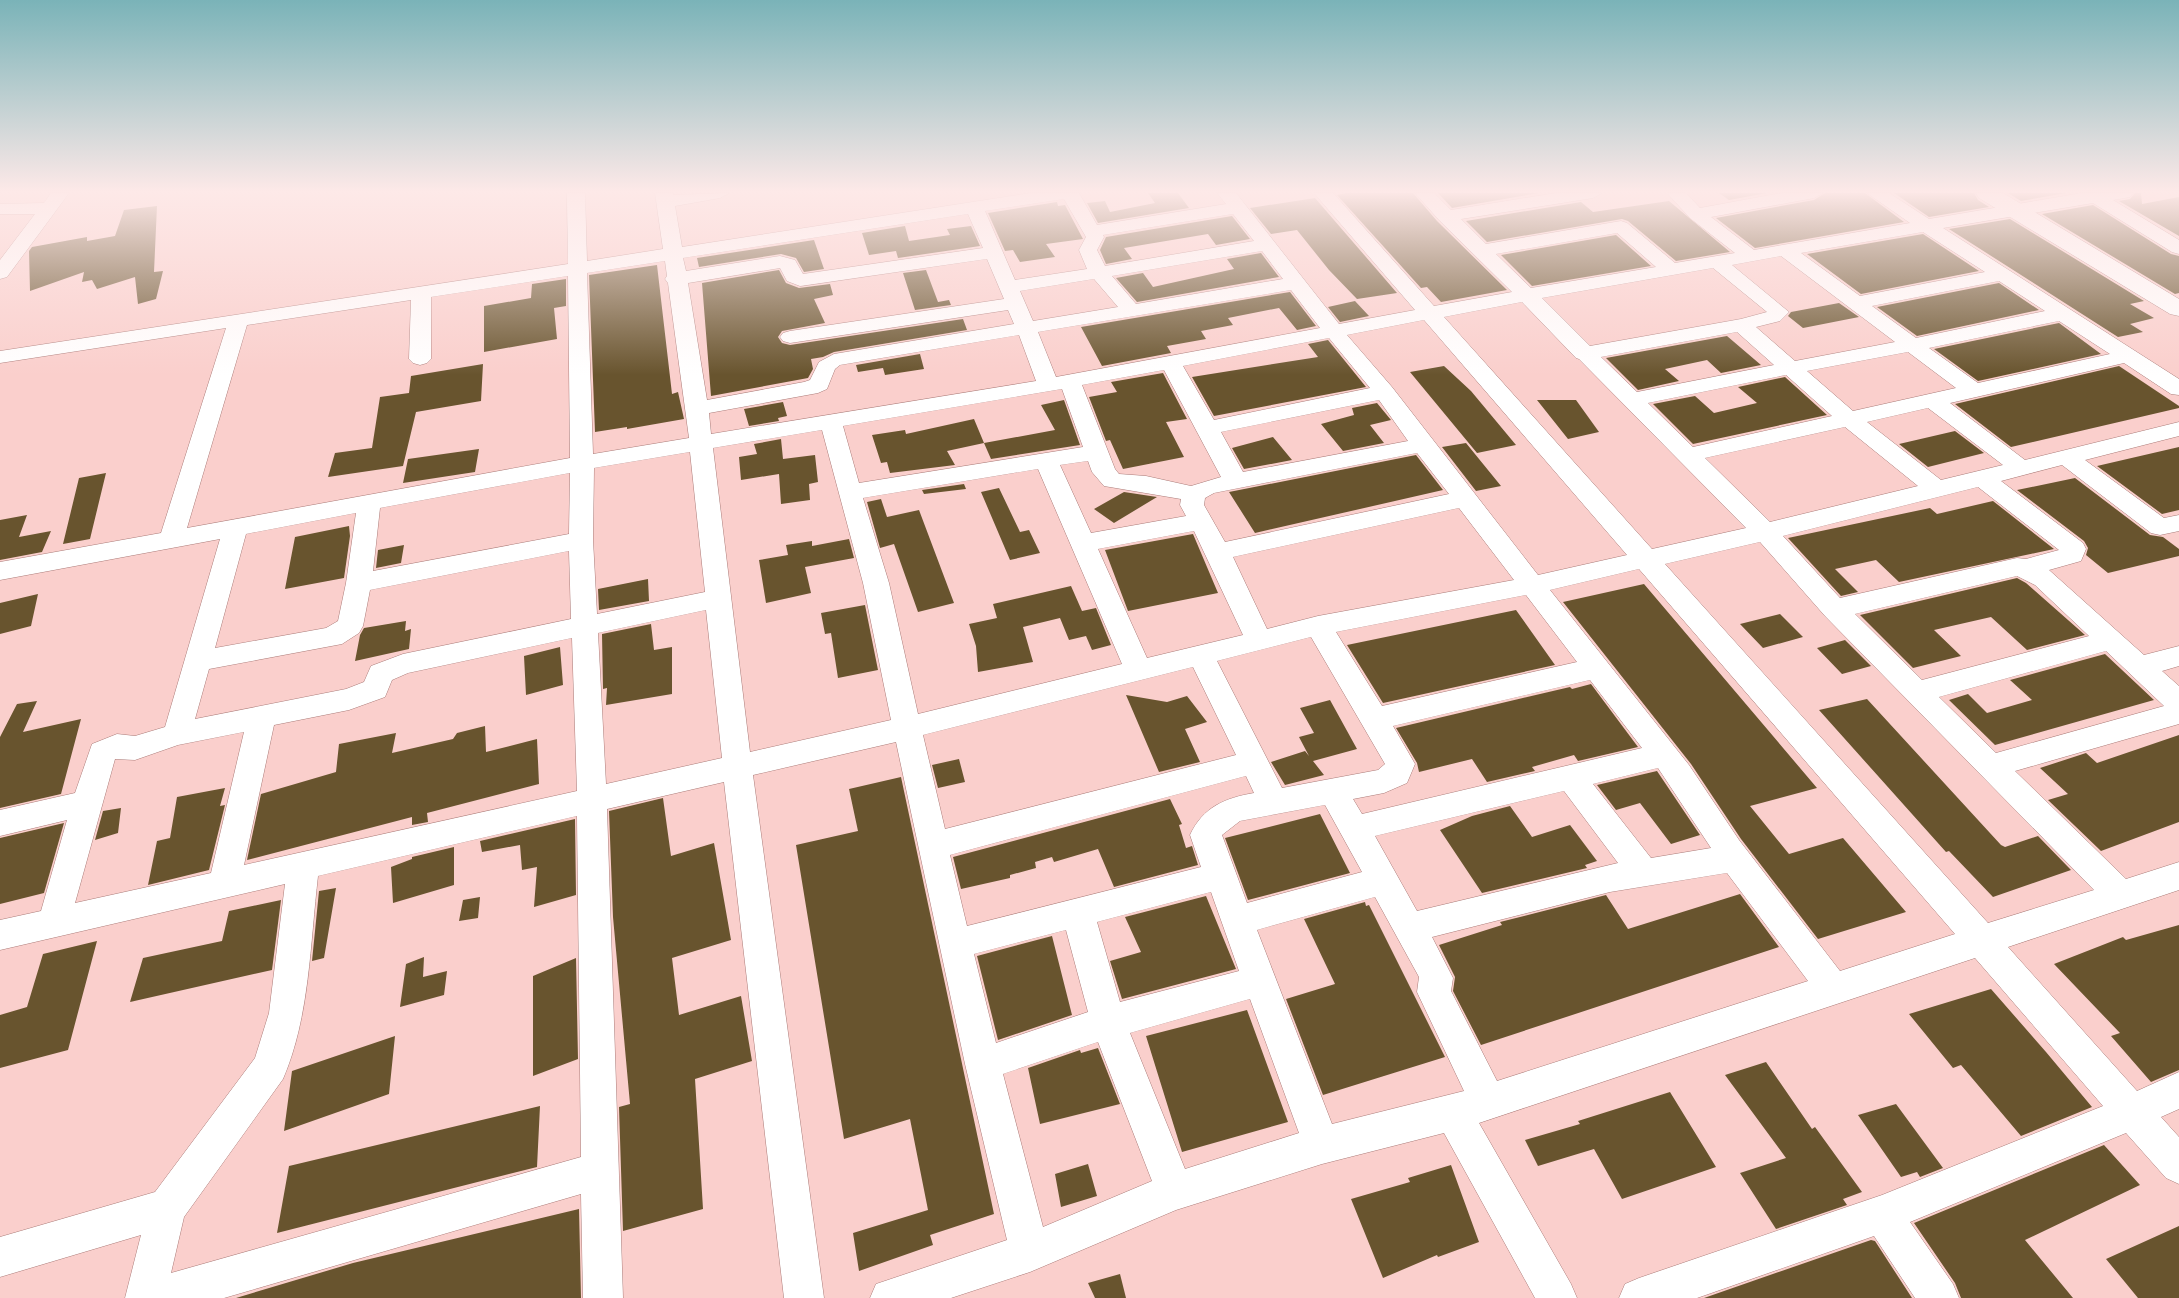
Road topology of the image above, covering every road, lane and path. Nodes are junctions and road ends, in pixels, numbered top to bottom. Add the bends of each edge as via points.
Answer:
1 (15, 254) edge
2 (578, 254) edge
3 (672, 254) edge
4 (730, 254) edge
5 (837, 254) edge
6 (995, 254) edge
7 (1090, 254) edge
8 (1193, 254) edge
9 (1273, 254) edge
10 (1376, 254) edge
11 (1483, 254) edge
12 (1652, 254) edge
13 (1747, 254) edge
14 (1764, 254) edge
15 (1790, 254) edge
16 (1968, 254) edge
17 (2087, 254) edge
18 (1750, 256) junction
19 (997, 260) junction
20 (1717, 262) junction
21 (1095, 265) junction
22 (674, 267) junction
23 (579, 268) junction
24 (1671, 270) junction
25 (0, 273) edge
26 (844, 273) junction
27 (2000, 275) junction
28 (1296, 283) junction
29 (421, 293) junction
30 (1012, 295) junction
31 (1527, 296) junction
32 (1856, 303) junction
33 (2179, 309) edge
34 (1132, 311) junction
35 (1428, 314) junction
36 (2062, 314) junction
37 (238, 321) junction
38 (1741, 325) junction
39 (1026, 328) junction
40 (1335, 333) junction
41 (790, 338) dead end
42 (1913, 346) junction
43 (1583, 354) junction
44 (2127, 356) junction
45 (0, 357) edge
46 (420, 359) dead end
47 (1170, 362) junction
48 (1788, 367) junction
49 (1071, 381) junction
50 (1048, 385) junction
51 (2179, 389) edge
52 (1973, 390) junction
53 (1384, 392) junction
54 (1632, 400) junction
55 (1932, 400) junction
56 (697, 408) junction
57 (1848, 418) junction
58 (830, 420) junction
59 (1208, 428) junction
60 (2179, 429) edge
61 (700, 443) junction
62 (1423, 445) junction
63 (1096, 452) junction
64 (1688, 455) junction
65 (2066, 457) junction
66 (1046, 460) junction
67 (582, 463) junction
68 (2020, 468) junction
69 (1982, 478) junction
70 (1236, 482) junction
71 (1937, 489) junction
72 (849, 492) junction
73 (1194, 494) junction
74 (1463, 499) junction
75 (369, 502) junction
76 (1201, 522) junction
77 (2169, 525) edge
78 (235, 528) junction
79 (1765, 532) junction
80 (171, 540) junction
81 (581, 540) junction
82 (1084, 543) junction
83 (2179, 545) edge
84 (1218, 552) junction
85 (1645, 559) junction
86 (2026, 568) junction
87 (0, 571) edge
88 (359, 583) junction
89 (1533, 585) junction
90 (719, 598) junction
91 (1834, 609) junction
92 (1318, 626) junction
93 (583, 627) junction
94 (1259, 640) junction
95 (2111, 640) junction
96 (1201, 656) junction
97 (2179, 656) edge
98 (198, 661) junction
99 (2138, 667) junction
100 (1598, 668) junction
101 (1138, 669) junction
102 (1917, 692) junction
103 (2179, 703) edge
104 (2179, 713) edge
105 (261, 718) junction
106 (1375, 719) junction
107 (907, 728) junction
108 (177, 734) junction
109 (1663, 755) junction
110 (1253, 762) junction
111 (737, 766) junction
112 (1991, 766) junction
113 (1570, 777) junction
114 (1334, 791) junction
115 (592, 799) junction
116 (1274, 802) junction
117 (88, 803) junction
118 (0, 823) edge
119 (1356, 828) junction
120 (932, 846) junction
121 (1734, 858) junction
122 (303, 865) junction
123 (1644, 872) junction
124 (1221, 876) junction
125 (2179, 876) edge
126 (1382, 881) junction
127 (224, 884) junction
128 (2120, 895) junction
129 (1078, 913) junction
130 (1239, 920) junction
131 (54, 922) junction
132 (1411, 927) junction
133 (0, 935) edge
134 (1981, 940) junction
135 (956, 944) junction
136 (1259, 981) junction
137 (1834, 989) junction
138 (1108, 1022) junction
139 (983, 1064) junction
140 (2179, 1090) edge
141 (1471, 1108) junction
142 (2132, 1112) junction
143 (1322, 1145) junction
144 (2179, 1165) edge
145 (600, 1170) junction
146 (1175, 1191) junction
147 (167, 1208) junction
148 (1882, 1214) junction
149 (1030, 1252) junction
150 (0, 1257) edge
151 (145, 1298) edge
152 (154, 1298) edge
153 (603, 1298) edge
154 (804, 1298) edge
155 (890, 1298) edge
156 (1557, 1298) edge
157 (1639, 1298) edge
158 (1939, 1298) edge

1 - 25 street
2 - 23 street
3 - 22 street
4 - 22 street
5 - 26 street
6 - 19 street
7 - 21 street
8 - 21 street
9 - 28 street
10 - 35 street
11 - 31 street
12 - 24 street
13 - 18 street
14 - 18 street
15 - 32 street
16 - 27 street
17 - 33 main road
18 - 20 street
19 - 21 street via 1029,265
19 - 26 street
19 - 30 street
20 - 24 street
20 - 38 street via 1779,312
21 - 30 street
21 - 34 street
22 - 23 street
22 - 26 street via 780,261 788,264 795,279
22 - 56 street
23 - 29 street
23 - 67 street
24 - 31 street
27 - 32 street
27 - 36 street
28 - 34 street
28 - 40 street
29 - 37 street
29 - 46 street
30 - 39 street
30 - 41 street
31 - 35 street
31 - 43 street
32 - 42 street
34 - 39 street
35 - 40 street
35 - 85 street
36 - 42 street
36 - 44 street
37 - 45 street
37 - 80 street
38 - 43 street
38 - 48 street
39 - 50 street
39 - 56 street via 834,360 826,366 819,384 810,388
40 - 47 street
40 - 53 street
42 - 48 street
42 - 52 street
43 - 54 street
44 - 51 street
44 - 52 street
47 - 49 street
47 - 59 street
48 - 54 street
48 - 57 street
49 - 50 street
49 - 63 street
50 - 58 street
52 - 55 street
53 - 59 street
53 - 62 street
54 - 64 street
55 - 57 street
55 - 68 street
56 - 61 street
57 - 64 street
57 - 71 street
58 - 61 street
58 - 72 street
59 - 70 street
60 - 65 street
61 - 67 street
61 - 90 street
62 - 70 street
62 - 74 street
63 - 66 street
63 - 73 street via 1112,481
64 - 79 street
65 - 68 street
65 - 77 street
66 - 72 street
66 - 82 street
67 - 75 street
67 - 81 street
68 - 69 street
69 - 71 street
69 - 86 street via 2073,549 2072,555
70 - 73 street
71 - 79 street
72 - 107 street via 876,583
73 - 76 street via 1192,505
74 - 84 street
74 - 89 street
75 - 78 street
75 - 88 street
76 - 82 street
76 - 84 street
77 - 83 street
78 - 80 street
78 - 98 street
79 - 85 street
79 - 91 street
80 - 87 street
81 - 88 street
81 - 93 street
82 - 101 street
84 - 94 street
85 - 89 street
85 - 134 street
86 - 91 street
86 - 95 street via 2044,579
88 - 98 street via 350,626 333,637
89 - 92 street
89 - 100 street
90 - 93 street
90 - 111 street
91 - 102 street
92 - 94 street
92 - 106 street
93 - 105 street via 403,664 381,673 375,689 349,699
93 - 115 street
94 - 96 street
95 - 99 street
95 - 102 street
96 - 101 street
96 - 110 street
97 - 99 street
98 - 108 street
99 - 103 street
100 - 106 street
100 - 109 street
101 - 107 street
102 - 112 street
104 - 112 street
105 - 108 street
105 - 127 street
106 - 114 street via 1400,764 1398,774 1384,781
107 - 111 street
107 - 120 street
108 - 117 street via 135,748 117,746 102,752
109 - 113 street
109 - 121 street via 1695,796
110 - 116 street
110 - 120 street
111 - 115 street
111 - 154 street
112 - 128 street
113 - 119 street
113 - 123 street
114 - 116 street
114 - 119 street
115 - 122 street
115 - 145 street
116 - 124 street via 1230,810 1213,820 1205,835
117 - 118 street
117 - 131 street
119 - 126 street
120 - 135 street
121 - 123 street
121 - 137 street
122 - 127 street
122 - 147 street via 286,1013 270,1067
123 - 132 street
124 - 129 street
124 - 130 street
125 - 128 street
126 - 130 street
126 - 132 street
127 - 131 street
128 - 134 street
129 - 135 street
129 - 138 street
130 - 136 street
131 - 133 street
132 - 141 street via 1436,978 1434,992
134 - 137 street
134 - 142 street
135 - 139 street
136 - 138 street
136 - 143 street
137 - 141 street
138 - 139 street
138 - 146 street
139 - 149 street
140 - 142 street
141 - 143 street
141 - 156 street
142 - 144 street
142 - 148 street
143 - 146 street
145 - 152 street
145 - 153 street
146 - 149 street
147 - 150 street
147 - 151 street
148 - 157 street
148 - 158 street
149 - 155 street

